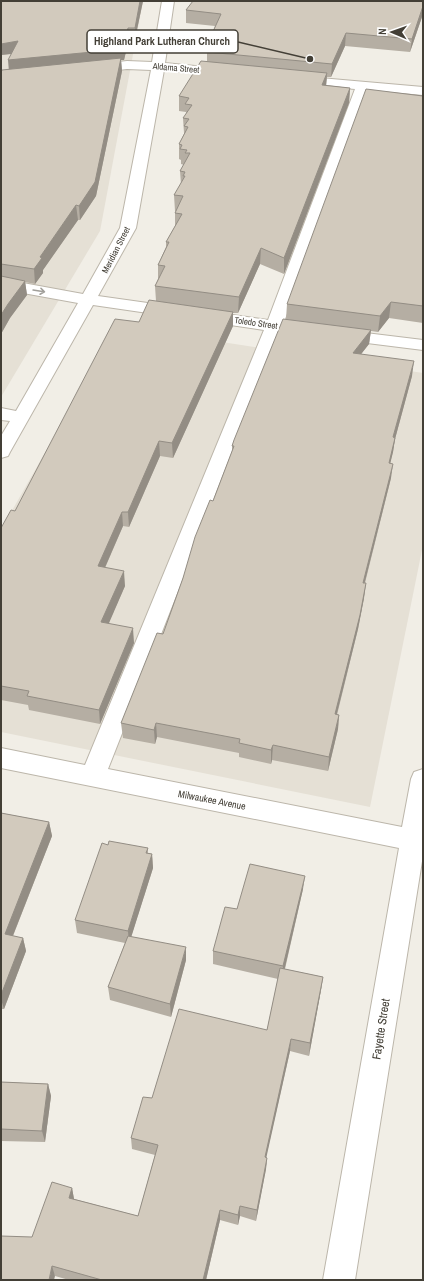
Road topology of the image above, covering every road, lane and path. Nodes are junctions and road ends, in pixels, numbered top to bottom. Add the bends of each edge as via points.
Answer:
1 (168, 1) edge
2 (158, 66) junction
3 (80, 70) edge
4 (237, 74) edge
5 (284, 78) edge
6 (363, 86) junction
7 (423, 91) edge
8 (1, 284) edge
9 (89, 300) junction
10 (274, 326) junction
11 (305, 330) edge
12 (329, 333) edge
13 (423, 345) edge
14 (1, 414) edge
15 (22, 417) junction
16 (1, 452) edge
17 (1, 758) edge
18 (93, 776) junction
19 (423, 779) edge
20 (418, 840) edge
21 (339, 1280) edge

1 - 2 street, Meridian Street
2 - 3 street, Aldama Street via 127,65
2 - 4 street, Aldama Street
2 - 9 street, Meridian Street via 128,228
5 - 6 street
6 - 7 street
6 - 10 street
8 -> 9 street, Toledo Street
9 - 10 street, Toledo Street
9 - 15 street, Meridian Street
10 - 11 street, Toledo Street
10 - 18 street
12 - 13 street
14 - 15 street
15 - 16 street, Meridian Street
17 - 18 street, Milwaukee Avenue
18 - 20 street, Milwaukee Avenue
19 - 20 street, Fayette Street
20 - 21 street, Fayette Street

